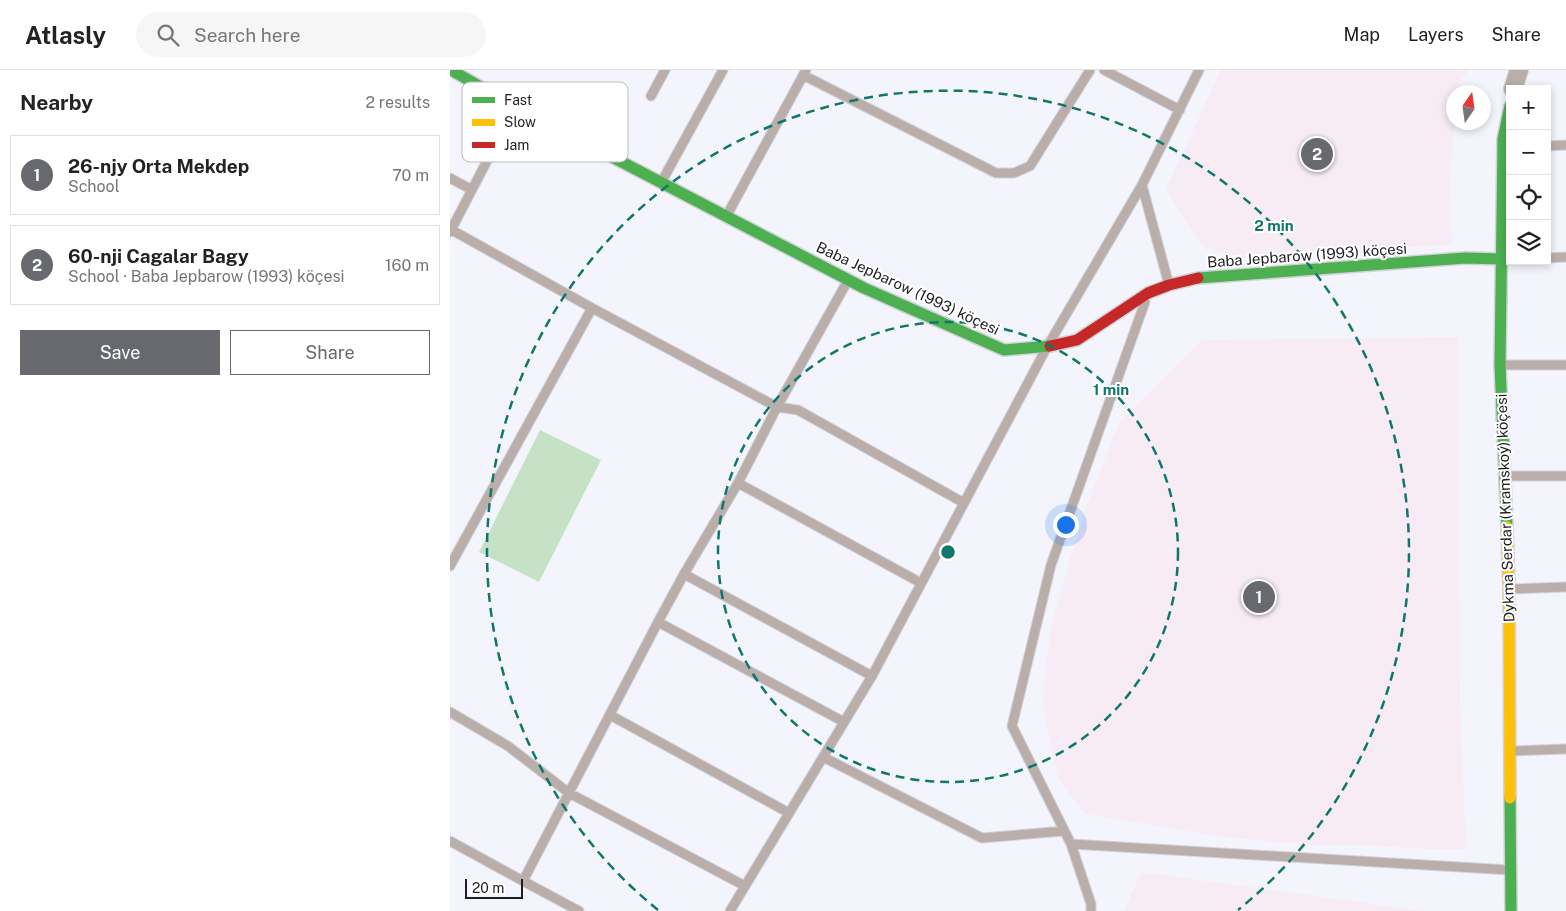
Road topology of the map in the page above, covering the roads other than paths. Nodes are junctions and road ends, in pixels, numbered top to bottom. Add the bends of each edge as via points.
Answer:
1 (450, 70) edge
2 (665, 70) edge
3 (723, 70) edge
4 (1090, 70) edge
5 (1104, 70) edge
6 (1199, 70) edge
7 (1519, 70) edge
8 (804, 73) edge
9 (471, 82) edge
10 (1514, 85) edge
11 (651, 96) dead end
12 (1180, 110) junction
13 (1506, 125) edge
14 (1566, 145) edge
15 (1551, 146) edge
16 (1506, 147) edge
17 (487, 162) edge
18 (623, 162) edge
19 (450, 178) edge
20 (662, 182) junction
21 (1142, 185) junction
22 (472, 190) junction
23 (726, 216) junction
24 (450, 230) edge
25 (1566, 257) edge
26 (1551, 258) edge
27 (1505, 259) edge
28 (848, 280) junction
29 (1169, 285) junction
30 (1148, 293) junction
31 (592, 308) junction
32 (1047, 347) junction
33 (1500, 365) junction
34 (1566, 365) edge
35 (777, 407) junction
36 (1505, 476) junction
37 (1566, 476) edge
38 (738, 483) junction
39 (964, 503) junction
40 (450, 566) edge
41 (684, 574) junction
42 (921, 583) junction
43 (1566, 587) edge
44 (1509, 589) junction
45 (658, 622) junction
46 (872, 676) junction
47 (450, 712) edge
48 (610, 715) junction
49 (844, 722) junction
50 (1566, 749) edge
51 (1510, 751) junction
52 (823, 757) junction
53 (569, 793) junction
54 (790, 814) junction
55 (1064, 831) junction
56 (450, 841) edge
57 (1071, 844) junction
58 (1511, 870) junction
59 (523, 881) junction
60 (745, 886) junction
61 (579, 911) edge
62 (730, 911) edge
63 (1091, 911) edge
64 (1511, 911) edge

1 - 9 street, Baba Jepbarow (1993) köçesi
2 - 11 lane
3 - 20 lane
4 - 8 lane via 1030,166 1014,173 996,173
5 - 12 lane
6 - 12 lane
7 - 10 street
8 - 23 lane
12 - 21 lane
13 - 16 street, Dykma Serdar (Kramskoý) köçesi via 1503,139
14 - 15 lane
16 - 27 street, Dykma Serdar (Kramskoý) köçesi
17 - 22 lane
18 - 20 street, Baba Jepbarow (1993) köçesi
19 - 22 lane
20 - 23 street, Baba Jepbarow (1993) köçesi
21 - 29 lane
21 - 32 lane
22 - 24 lane
23 - 28 street, Baba Jepbarow (1993) köçesi
24 - 31 lane
25 - 26 lane
27 - 29 street, Baba Jepbarow (1993) köçesi via 1465,258 1202,277
27 - 33 street, Dykma Serdar (Kramskoý) köçesi
28 - 32 street, Baba Jepbarow (1993) köçesi via 1004,350
28 - 35 lane
29 - 30 street, Baba Jepbarow (1993) köçesi
30 - 32 street, Baba Jepbarow (1993) köçesi via 1076,340
30 - 55 lane via 1051,565 1012,726
31 - 35 lane
31 - 40 lane
32 - 39 lane
33 - 34 lane
33 - 36 street, Dykma Serdar (Kramskoý) köçesi
35 - 38 lane
35 - 39 lane via 798,410
36 - 37 lane
36 - 44 street, Dykma Serdar (Kramskoý) köçesi
38 - 41 lane
38 - 42 lane
39 - 42 lane
41 - 45 lane
41 - 46 lane
42 - 46 lane
43 - 44 lane
44 - 51 street, Dykma Serdar (Kramskoý) köçesi
45 - 48 lane
45 - 49 lane
46 - 49 lane
47 - 53 lane via 508,746
48 - 53 lane
48 - 54 lane
49 - 52 lane
50 - 51 lane
51 - 58 street, Dykma Serdar (Kramskoý) köçesi
52 - 54 lane
52 - 55 lane via 982,838
53 - 59 lane
53 - 60 lane
54 - 60 lane
55 - 57 lane
56 - 59 lane
57 - 58 lane
57 - 63 lane via 1092,904
58 - 64 street, Dykma Serdar (Kramskoý) köçesi
59 - 61 lane
60 - 62 lane

